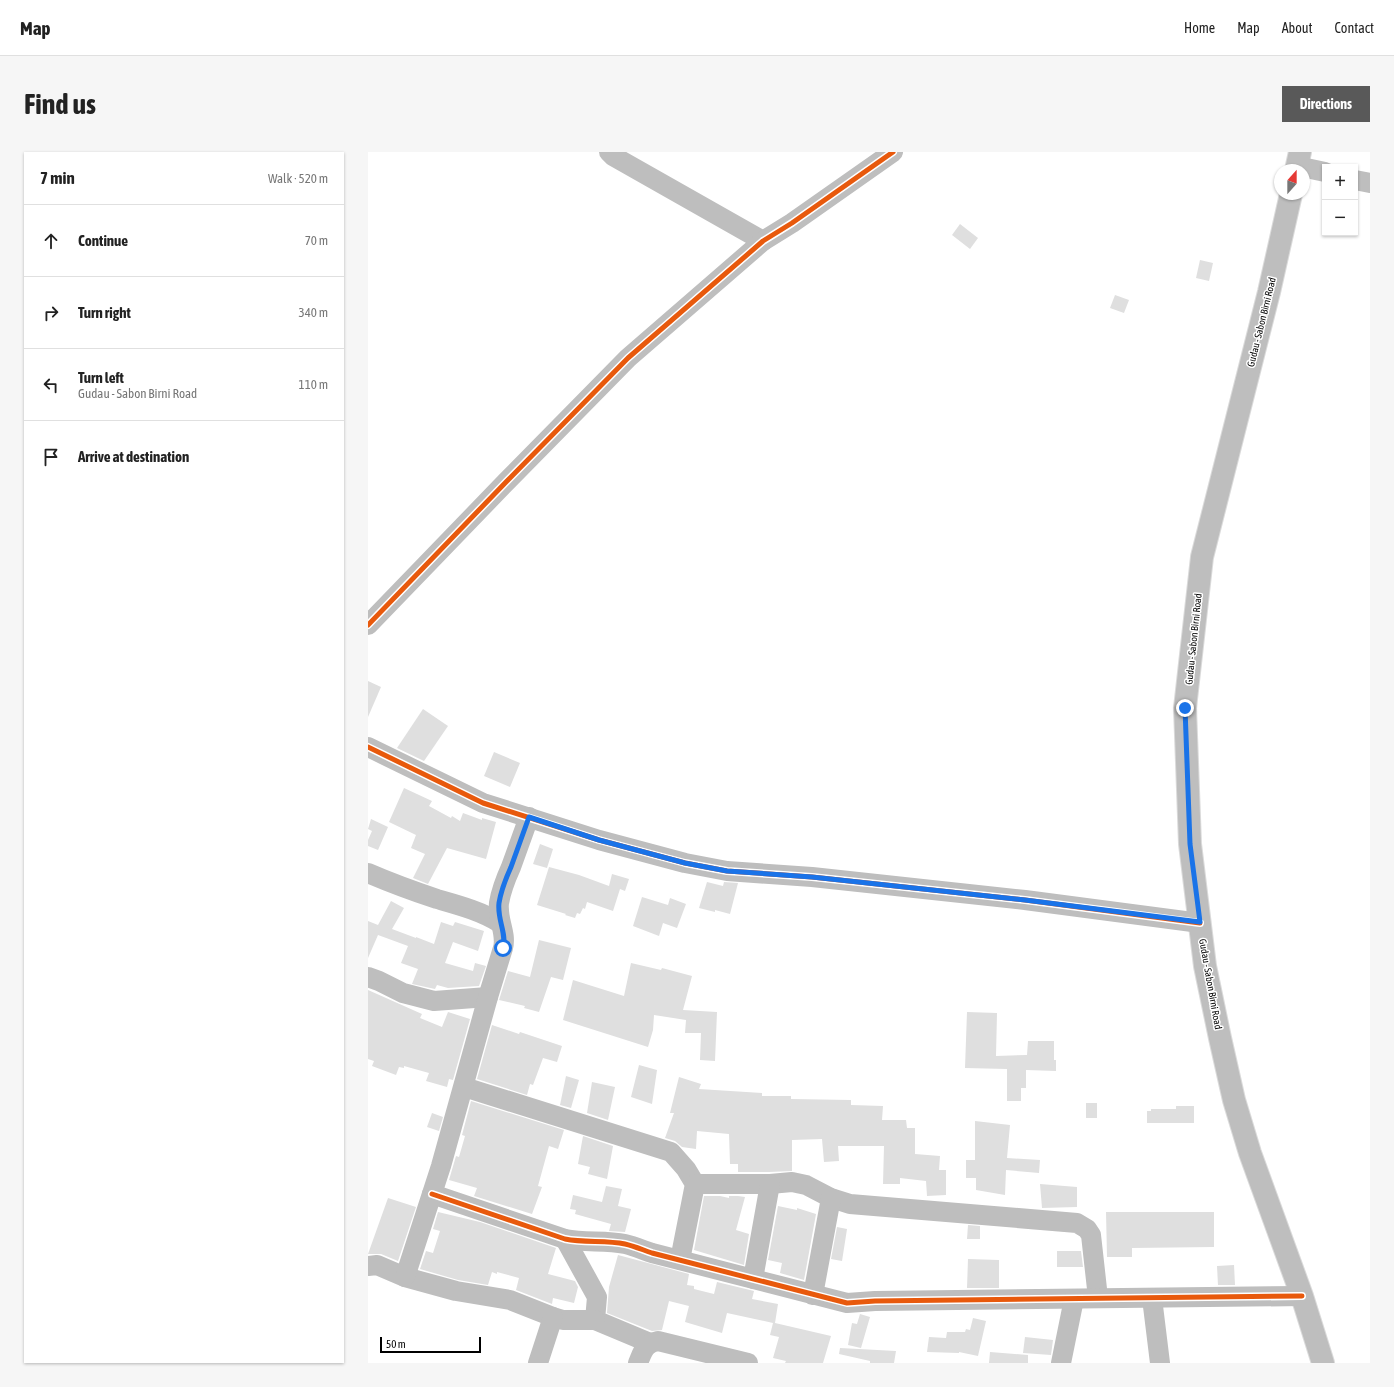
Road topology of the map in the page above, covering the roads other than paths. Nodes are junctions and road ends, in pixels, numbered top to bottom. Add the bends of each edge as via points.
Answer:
1 (609, 152) edge
2 (893, 152) edge
3 (1298, 163) edge
4 (1322, 171) edge
5 (1358, 181) edge
6 (1370, 183) edge
7 (1290, 200) edge
8 (763, 241) junction
9 (368, 625) edge
10 (368, 747) edge
11 (529, 817) junction
12 (368, 873) edge
13 (1200, 922) junction
14 (500, 923) junction
15 (368, 977) edge
16 (488, 997) junction
17 (464, 1087) junction
18 (695, 1184) junction
19 (770, 1184) junction
20 (432, 1194) junction
21 (831, 1198) junction
22 (565, 1239) junction
23 (680, 1260) junction
24 (368, 1266) edge
25 (405, 1277) junction
26 (753, 1279) junction
27 (813, 1295) junction
28 (1302, 1296) junction
29 (1098, 1298) junction
30 (1152, 1298) junction
31 (1074, 1299) junction
32 (553, 1317) junction
33 (595, 1320) junction
34 (650, 1343) junction
35 (538, 1363) edge
36 (638, 1363) edge
37 (748, 1363) edge
38 (1061, 1363) edge
39 (1160, 1363) edge
40 (1323, 1363) edge

1 - 8 street
2 - 8 street
3 - 4 street
5 - 6 street
7 - 13 main road, Gudau - Sabon Birni Road via 1202,557 1185,708 1190,844
8 - 9 street via 628,358
10 - 11 street via 483,803
11 - 13 street via 599,840 685,863 727,871 812,877 1017,899
11 - 14 street via 499,903
12 - 14 street
13 - 28 main road, Gudau - Sabon Birni Road via 1205,966 1234,1100 1250,1153
14 - 16 street via 504,944
15 - 16 street via 403,993 434,1001
16 - 17 street
17 - 18 street via 671,1152
17 - 20 street
18 - 19 street
18 - 23 street
19 - 21 street via 792,1182 806,1185
19 - 26 street
20 - 22 street
20 - 25 street
21 - 27 street
21 - 29 street via 850,1204 1077,1224 1087,1229 1091,1235
22 - 23 street via 625,1244
22 - 33 street via 597,1297
23 - 26 street
24 - 25 street via 377,1265
25 - 32 street via 456,1291 500,1297
26 - 27 street
27 - 31 street via 847,1303
28 - 30 street
28 - 40 main road, Gudau - Sabon Birni Road
29 - 30 street
29 - 31 street
30 - 39 street
31 - 38 street
32 - 33 street via 563,1320
32 - 35 street
33 - 34 street
34 - 36 street via 643,1350
34 - 37 street via 658,1341

